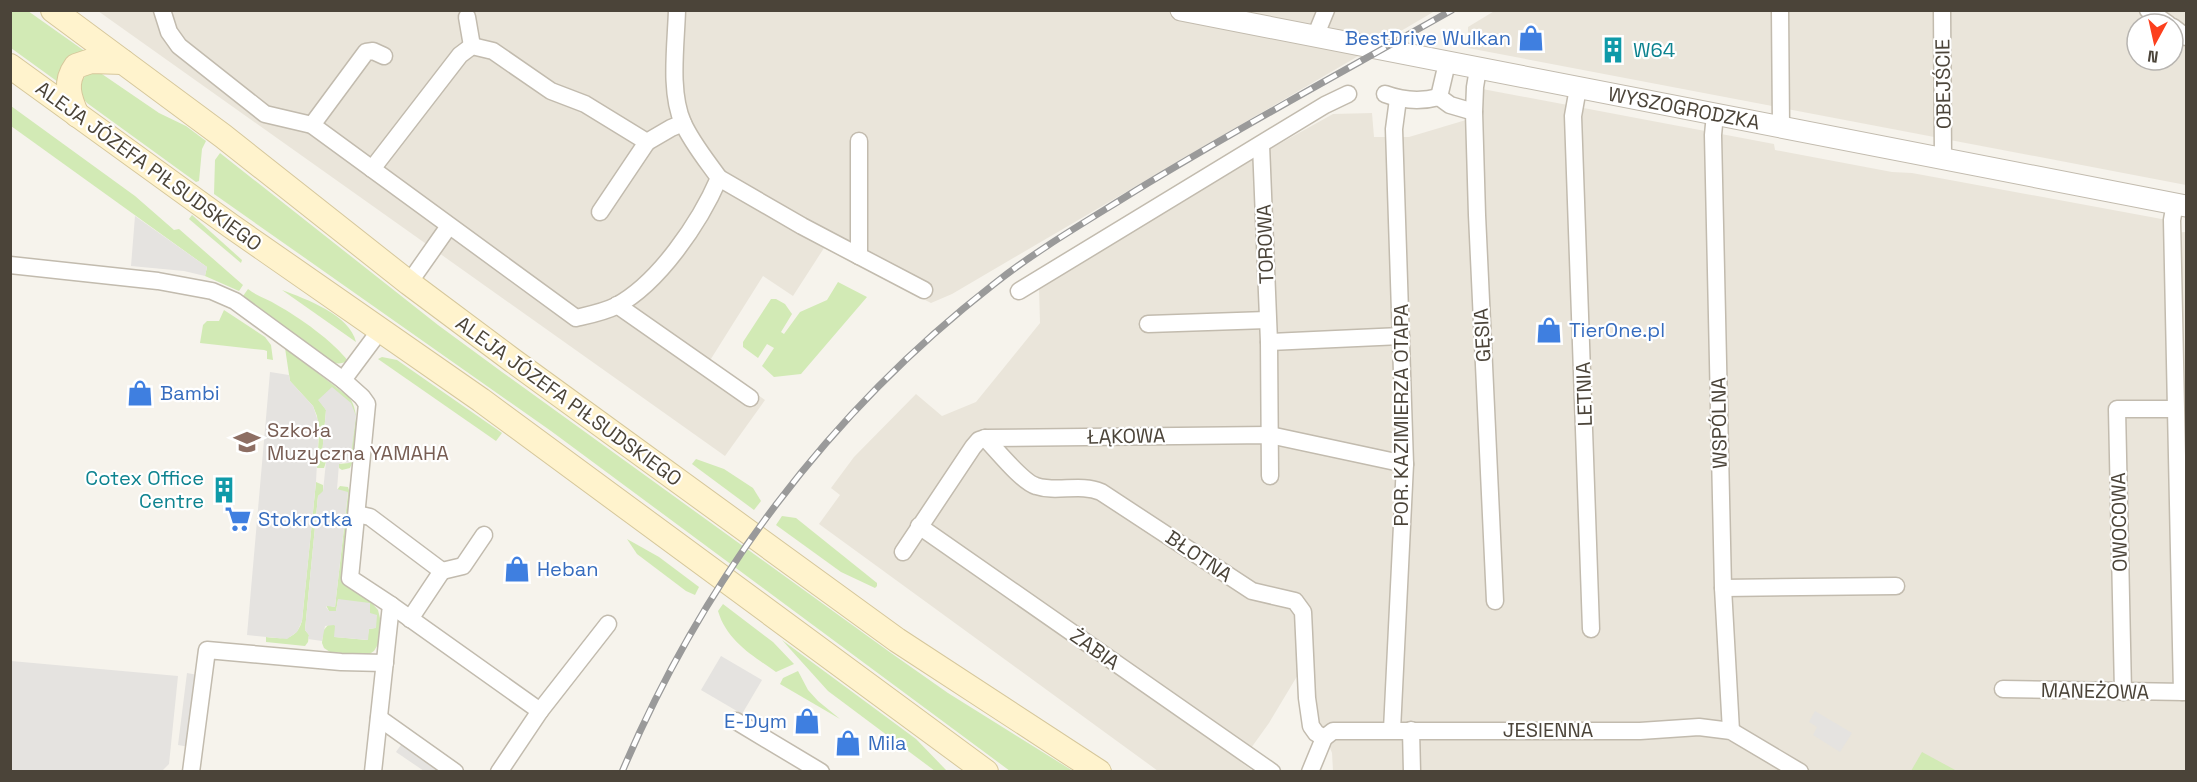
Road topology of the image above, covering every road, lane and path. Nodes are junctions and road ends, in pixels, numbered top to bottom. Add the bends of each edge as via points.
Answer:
1 (53, 10) edge
2 (162, 10) edge
3 (677, 10) edge
4 (1326, 10) edge
5 (1780, 10) edge
6 (1942, 10) edge
7 (1191, 12) edge
8 (467, 16) dead end
9 (1315, 37) junction
10 (472, 46) junction
11 (384, 56) dead end
12 (123, 62) junction
13 (1448, 63) junction
14 (10, 66) edge
15 (1478, 69) junction
16 (1578, 88) junction
17 (1348, 94) dead end
18 (1439, 97) junction
19 (1474, 112) junction
20 (1715, 114) junction
21 (77, 115) junction
22 (683, 123) junction
23 (312, 125) junction
24 (1781, 127) junction
25 (859, 141) dead end
26 (647, 142) junction
27 (1261, 145) junction
28 (1943, 158) junction
29 (372, 169) junction
30 (719, 178) junction
31 (2181, 205) edge
32 (600, 212) dead end
33 (449, 226) junction
34 (859, 256) junction
35 (10, 265) edge
36 (409, 283) junction
37 (924, 290) dead end
38 (1019, 291) dead end
39 (617, 305) junction
40 (1268, 320) junction
41 (1148, 324) dead end
42 (381, 329) junction
43 (1401, 336) junction
44 (1269, 342) junction
45 (343, 380) junction
46 (750, 398) dead end
47 (2175, 409) junction
48 (1270, 435) junction
49 (985, 438) junction
50 (1405, 464) junction
51 (1269, 476) dead end
52 (357, 514) junction
53 (919, 526) junction
54 (484, 535) dead end
55 (903, 552) dead end
56 (442, 571) junction
57 (1896, 586) dead end
58 (1723, 588) junction
59 (1495, 600) dead end
60 (391, 605) junction
61 (410, 619) junction
62 (608, 624) dead end
63 (1591, 629) dead end
64 (385, 663) junction
65 (2004, 689) dead end
66 (2123, 692) junction
67 (2184, 692) edge
68 (540, 711) junction
69 (379, 718) junction
70 (736, 721) dead end
71 (1392, 730) junction
72 (1411, 730) junction
73 (1731, 731) junction
74 (1324, 738) junction
75 (191, 771) edge
76 (373, 771) edge
77 (454, 771) edge
78 (499, 771) edge
79 (821, 771) edge
80 (986, 771) edge
81 (1099, 771) edge
82 (1272, 771) edge
83 (1310, 771) edge
84 (1412, 771) edge
85 (1800, 771) edge

1 - 12 main road, ALEJA JÓZEFA PIŁSUDSKIEGO
2 - 23 street via 169,32 179,46 260,110 272,117
3 - 22 street via 675,90
4 - 9 street
5 - 24 street
6 - 28 street, OBEJŚCIE
7 - 9 street, WYSZOGRODZKA
8 - 10 street
9 - 13 street, WYSZOGRODZKA
10 - 26 street via 493,51 551,91 585,105
10 - 29 street via 460,55
11 - 23 street via 366,52
12 - 21 main road via 91,61 76,66 68,86
12 - 36 main road, ALEJA JÓZEFA PIŁSUDSKIEGO
13 - 15 street, WYSZOGRODZKA
13 - 18 street
14 - 21 main road, ALEJA JÓZEFA PIŁSUDSKIEGO
15 - 16 street, WYSZOGRODZKA
15 - 19 street, GĘSIA
16 - 20 street, WYSZOGRODZKA
16 - 63 street, LETNIA via 1573,112
17 - 27 street
18 - 19 street via 1450,105
18 - 43 street, POR. KAZIMIERZA OTAPA via 1392,97
19 - 59 street, GĘSIA
20 - 24 street, WYSZOGRODZKA
20 - 58 street, WSPÓLNA
21 - 42 main road, ALEJA JÓZEFA PIŁSUDSKIEGO
22 - 26 street
22 - 30 street
23 - 29 street
24 - 28 street, WYSZOGRODZKA
25 - 34 street
26 - 32 street
27 - 38 street
27 - 40 street, TOROWA
28 - 31 street, WYSZOGRODZKA
29 - 33 street
30 - 34 street
30 - 39 street via 689,232 664,264
31 - 47 street via 2172,220
33 - 36 street
33 - 39 street via 576,318
34 - 37 street
35 - 45 street via 158,281 212,291 235,301
36 - 81 main road, ALEJA JÓZEFA PIŁSUDSKIEGO via 897,640
39 - 46 street
40 - 41 street
40 - 44 street, TOROWA
42 - 45 street
42 - 80 main road, ALEJA JÓZEFA PIŁSUDSKIEGO
43 - 44 street
43 - 50 street, POR. KAZIMIERZA OTAPA
44 - 48 street, TOROWA
45 - 52 street via 367,404
47 - 66 street, OWOCOWA via 2117,409
47 - 67 street
48 - 49 street, ŁĄKOWA
48 - 50 street, ŁĄKOWA
48 - 51 street, TOROWA
49 - 53 street via 972,447
49 - 74 street, BŁOTNA via 1035,486 1101,492 1252,591 1295,601 1304,621 1311,726
50 - 71 street, POR. KAZIMIERZA OTAPA
52 - 56 street via 370,517
52 - 60 street via 350,578
53 - 55 street
53 - 82 street, ŻABIA
54 - 56 street via 463,566
56 - 61 street
57 - 58 street
58 - 73 street, WSPÓLNA
60 - 61 street
60 - 64 street
61 - 68 street
62 - 68 street
64 - 69 street
64 - 75 street via 207,650
65 - 66 street, MANEŻOWA
66 - 67 street, MANEŻOWA
68 - 78 street
69 - 76 street
69 - 77 street
70 - 79 street
71 - 72 street, JESIENNA
71 - 74 street, JESIENNA via 1333,731
72 - 73 street, JESIENNA via 1699,727
72 - 84 street
73 - 85 street, JESIENNA
74 - 83 street

